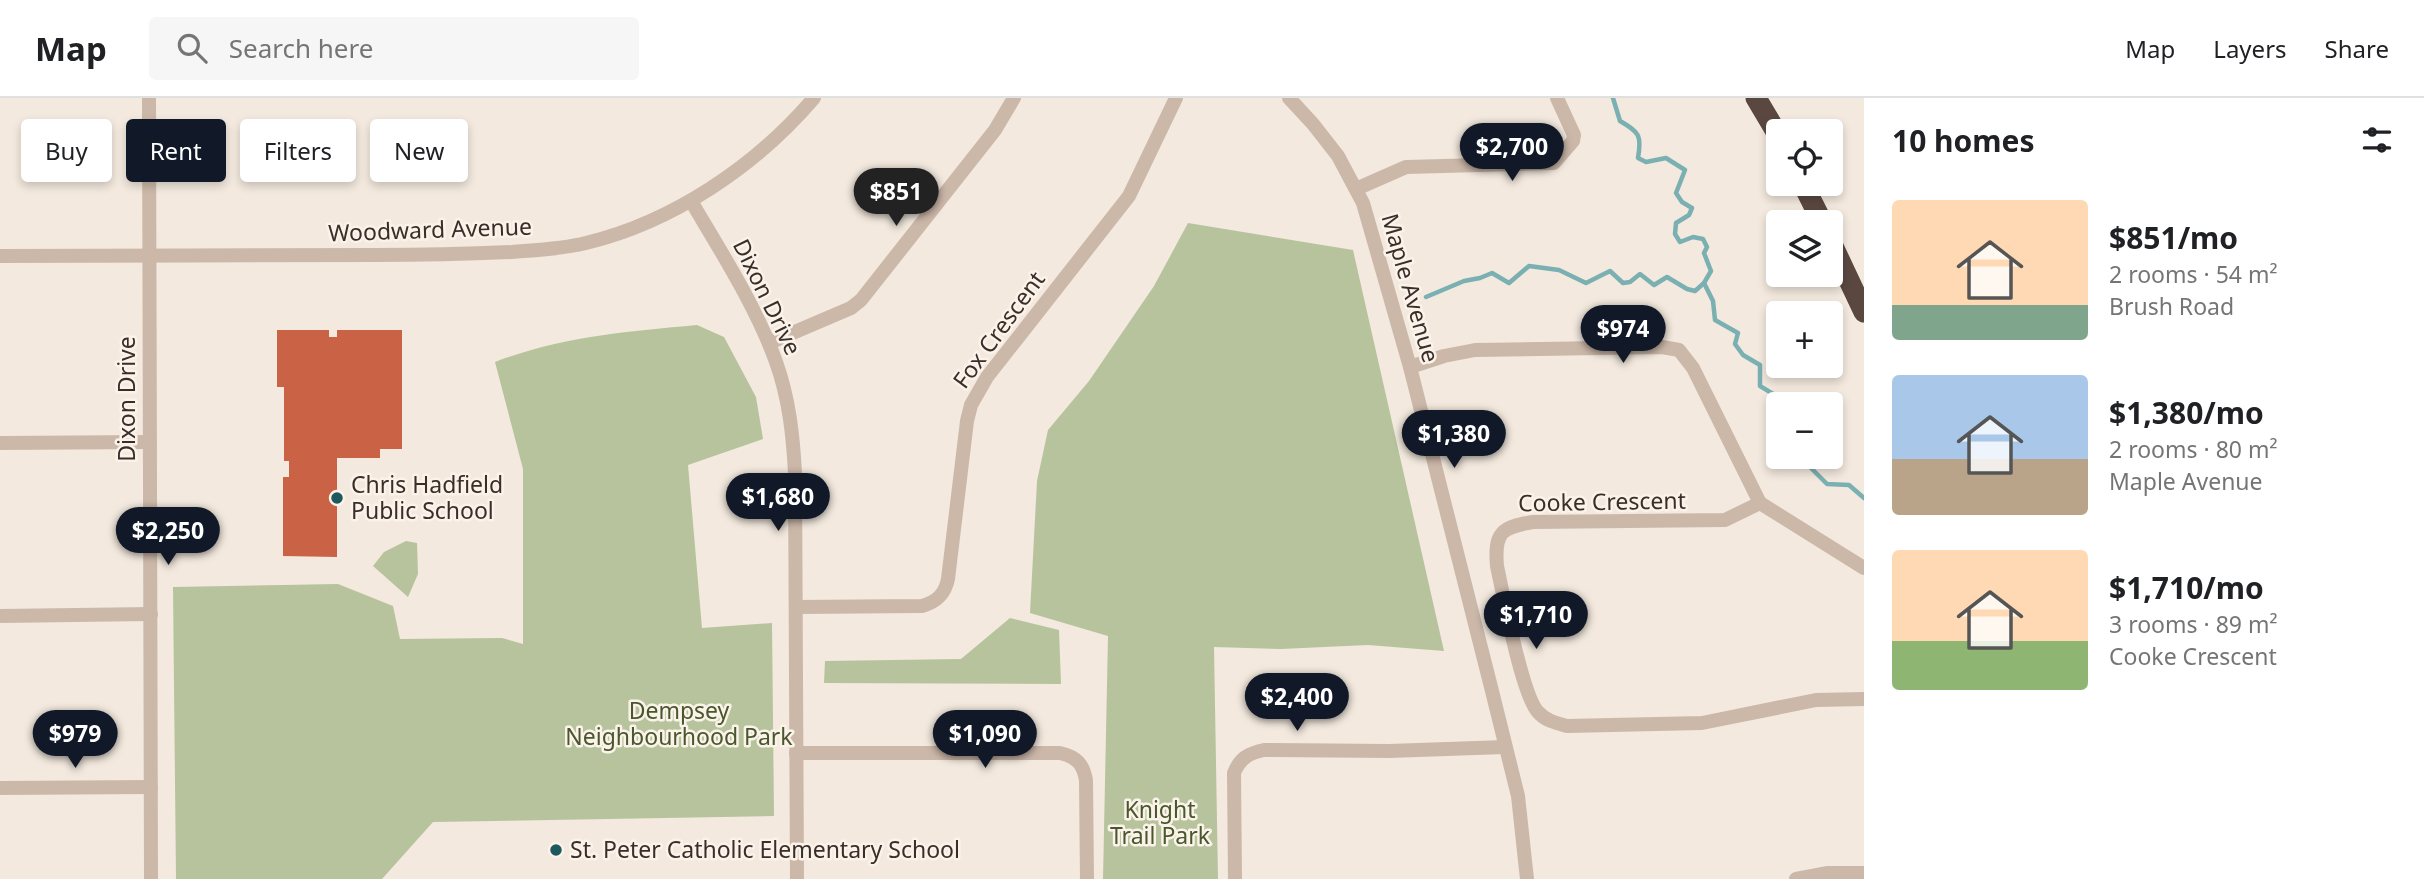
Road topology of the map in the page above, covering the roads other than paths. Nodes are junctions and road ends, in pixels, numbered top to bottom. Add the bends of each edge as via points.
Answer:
1 (149, 98) edge
2 (814, 98) edge
3 (1014, 98) edge
4 (1176, 98) edge
5 (1289, 98) edge
6 (1557, 98) edge
7 (1756, 98) edge
8 (1768, 119) edge
9 (1356, 189) junction
10 (691, 201) junction
11 (150, 254) junction
12 (0, 256) edge
13 (1843, 268) edge
14 (1864, 312) edge
15 (769, 343) junction
16 (1410, 368) junction
17 (150, 442) junction
18 (0, 443) edge
19 (1760, 503) junction
20 (1864, 568) edge
21 (796, 607) junction
22 (151, 614) junction
23 (0, 616) edge
24 (1864, 699) edge
25 (1505, 747) junction
26 (796, 753) junction
27 (151, 787) junction
28 (0, 788) edge
29 (1864, 873) edge
30 (152, 879) edge
31 (797, 879) edge
32 (1087, 879) edge
33 (1235, 879) edge
34 (1527, 879) edge
35 (1796, 879) edge

1 - 11 street, Dixon Drive
2 - 10 street, Woodward Avenue via 754,158
3 - 15 street via 995,130 861,300
4 - 21 street, Fox Crescent via 1129,196 987,377 971,405 948,579 938,600 922,606
5 - 9 street, Maple Avenue via 1330,145
6 - 9 street via 1574,135 1554,163 1406,167
7 - 8 highway
9 - 16 street, Maple Avenue
10 - 11 street, Woodward Avenue via 587,243 554,249 467,254
10 - 15 street, Dixon Drive
11 - 12 street, Woodward Avenue
11 - 17 street, Dixon Drive
13 - 14 highway
15 - 21 street, Dixon Drive via 786,397 794,444
16 - 19 street via 1475,350 1679,350 1693,368
16 - 25 street, Maple Avenue
17 - 18 street
17 - 22 street, Dixon Drive
19 - 20 street
19 - 24 street, Cooke Crescent via 1725,520 1533,522 1507,527 1495,551 1497,566 1534,706 1550,721 1567,726 1702,723 1816,700
21 - 26 street, Dixon Drive
22 - 23 street
22 - 27 street, Dixon Drive
25 - 33 street via 1252,752 1234,773
25 - 34 street, Maple Avenue via 1518,796
26 - 31 street, Dixon Drive
26 - 32 street via 1071,756 1079,761 1086,780
27 - 28 street
27 - 30 street, Dixon Drive
29 - 35 street

